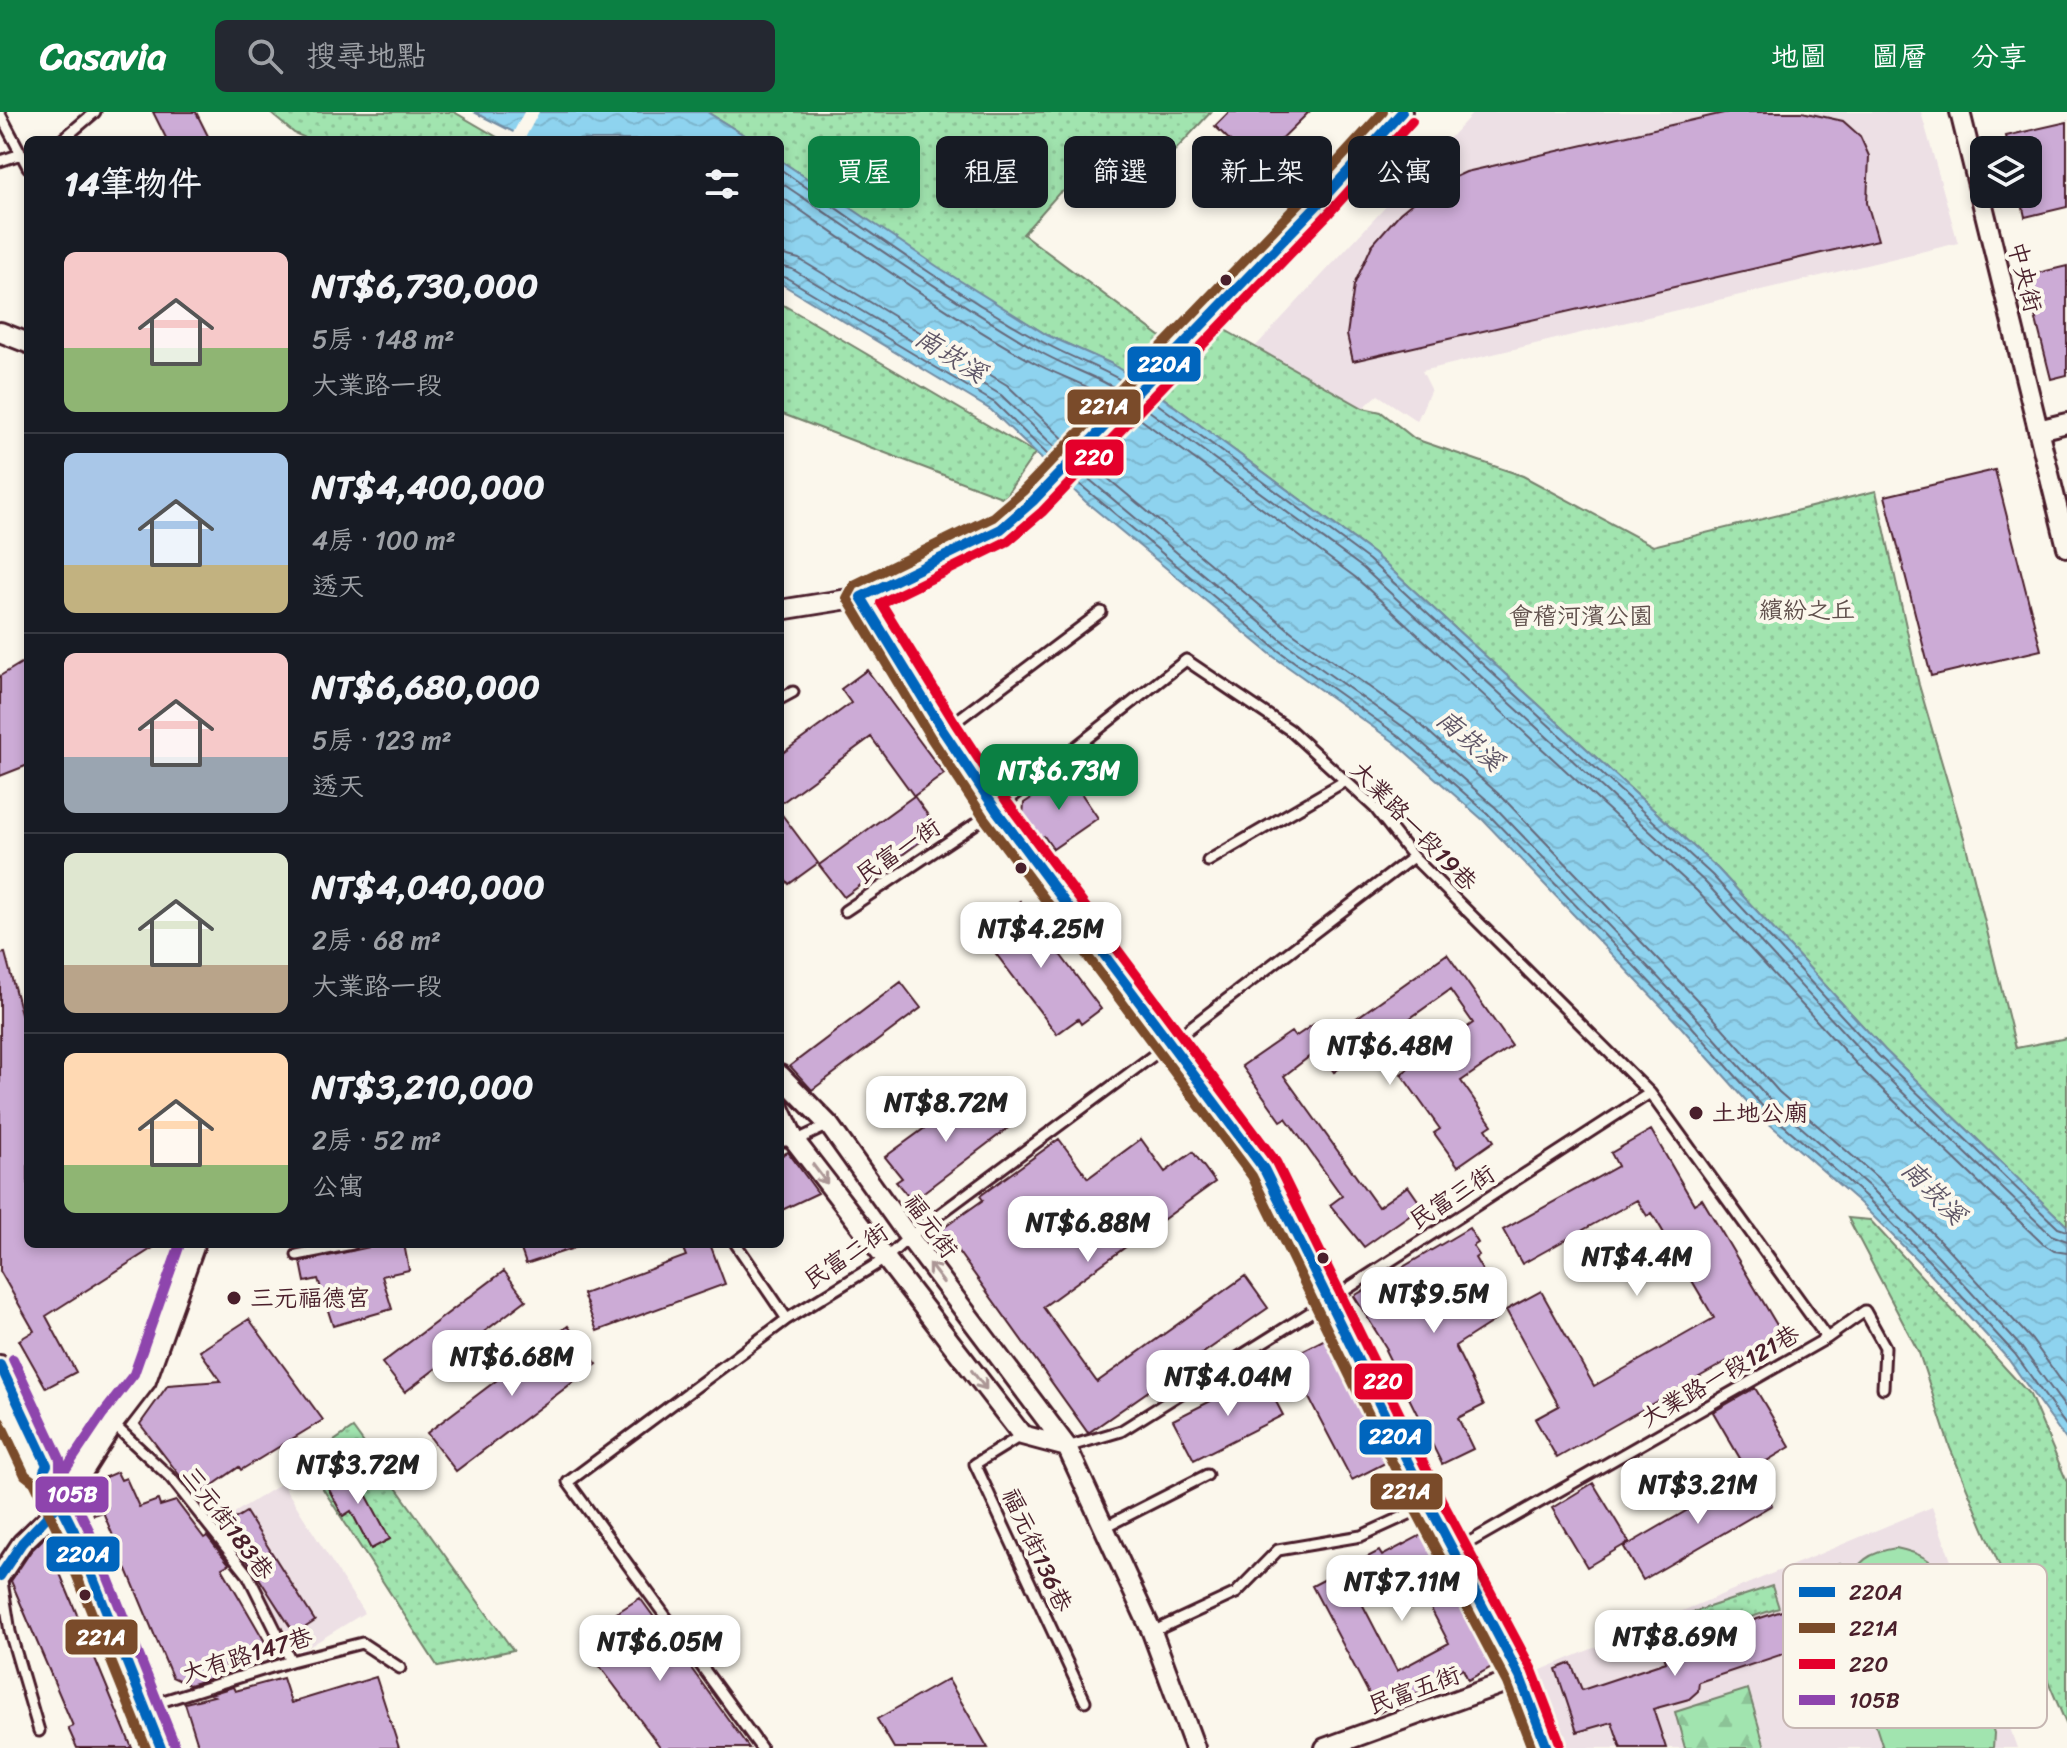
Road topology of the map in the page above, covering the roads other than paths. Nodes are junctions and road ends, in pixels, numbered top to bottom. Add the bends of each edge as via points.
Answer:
1 (95, 112) edge
2 (1402, 112) edge
3 (1960, 112) edge
4 (0, 114) edge
5 (67, 136) edge
6 (21, 154) junction
7 (24, 160) edge
8 (0, 161) edge
9 (0, 332) edge
10 (24, 341) edge
11 (2067, 423) edge
12 (2038, 430) junction
13 (2067, 547) edge
14 (861, 597) junction
15 (784, 609) edge
16 (1101, 612) dead end
17 (793, 692) dead end
18 (784, 697) edge
19 (943, 731) junction
20 (1088, 737) joint
21 (1345, 781) junction
22 (996, 810) junction
23 (1413, 857) junction
24 (1208, 861) dead end
25 (845, 911) dead end
26 (1170, 1043) junction
27 (784, 1079) edge
28 (1650, 1093) junction
29 (829, 1125) junction
30 (787, 1141) edge
31 (909, 1237) junction
32 (194, 1248) edge
33 (318, 1248) edge
34 (739, 1248) edge
35 (297, 1255) dead end
36 (885, 1259) junction
37 (1330, 1300) junction
38 (787, 1319) junction
39 (1827, 1338) junction
40 (2, 1377) edge
41 (1883, 1388) dead end
42 (113, 1424) junction
43 (1022, 1435) junction
44 (1067, 1447) junction
45 (1207, 1475) dead end
46 (60, 1503) junction
47 (1429, 1505) junction
48 (1105, 1527) junction
49 (1454, 1551) junction
50 (0, 1575) edge
51 (1152, 1632) junction
52 (291, 1661) junction
53 (400, 1668) dead end
54 (1520, 1677) junction
55 (1085, 1701) dead end
56 (144, 1707) junction
57 (39, 1731) dead end
58 (161, 1748) edge
59 (761, 1748) edge
60 (1195, 1748) edge
61 (1325, 1748) edge
62 (1547, 1748) edge

1 - 5 lane
2 - 14 street via 1001,529
3 - 12 street, 中央街
4 - 6 lane
6 - 7 lane
6 - 8 lane
9 - 10 street
11 - 12 street
12 - 13 street, 中央街
14 - 15 street
14 - 19 street
16 - 19 lane
17 - 18 lane
19 - 22 street
20 - 21 lane, 大業路一段19巷 via 1186,660 1290,730
20 - 22 lane, 民富一街
21 - 23 lane, 大業路一段19巷 via 1375,808
21 - 24 lane
22 - 25 lane, 民富一街
22 - 26 street
23 - 26 lane, 民富二街
23 - 28 lane, 大業路一段19巷
26 - 31 lane, 民富二街
26 - 37 street via 1264,1169
27 - 29 street, 福元街
28 - 37 lane, 民富三街
28 - 39 lane, 大業路一段121巷
29 - 30 lane
29 - 31 street, 福元街
30 -> 36 street
31 - 36 lane, 民富二街
44 -> 31 street, 福元街
32 - 42 street via 146,1381
33 - 35 lane
34 - 38 lane
36 - 38 lane, 民富二街
36 -> 43 street
37 - 44 lane, 民富三街 via 1121,1431
37 - 47 street
38 - 59 lane, 民富二街 via 568,1482
39 - 41 lane via 1865,1311 1885,1347
39 - 49 lane, 大業路一段121巷
40 - 46 street via 47,1465 44,1471
42 - 46 street
42 - 52 lane, 三元街183巷 via 171,1478 248,1575
43 - 44 street
43 - 55 lane, 福元街136巷 via 975,1464
44 - 48 street, 福元街
45 - 48 lane
46 - 50 street
46 - 56 street
47 - 49 street
47 - 51 lane via 1361,1536 1278,1550 1236,1593
48 - 51 street, 福元街
49 - 54 street
50 - 57 lane via 10,1632
51 - 60 street, 福元街
52 - 53 lane, 大有路147巷 via 362,1643
52 - 56 lane, 大有路147巷
54 - 61 street, 民富五街
54 - 62 street
56 - 58 street

